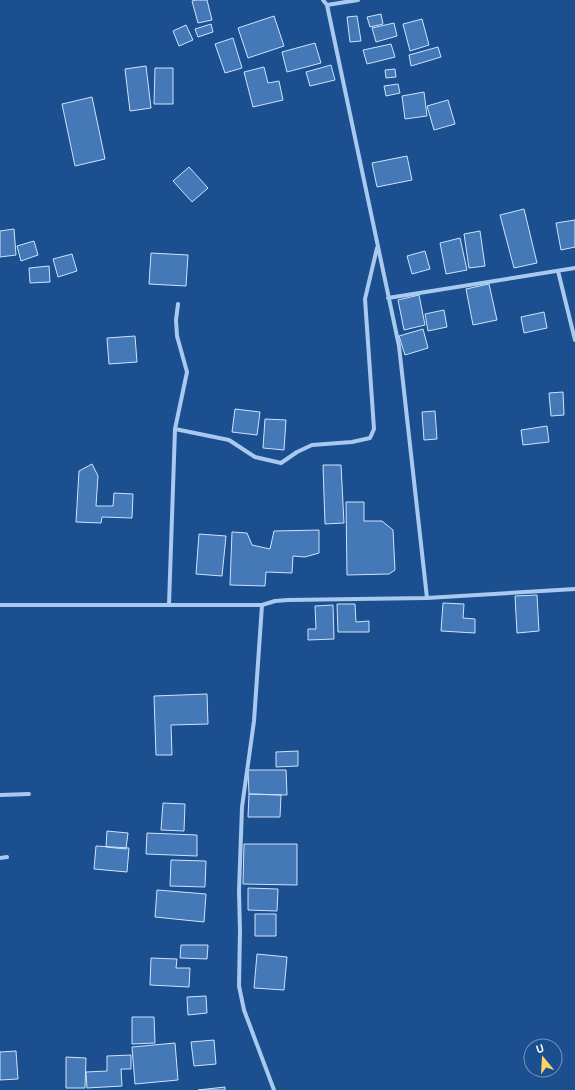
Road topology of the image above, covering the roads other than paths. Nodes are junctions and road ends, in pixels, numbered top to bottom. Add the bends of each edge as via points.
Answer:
1 (323, 0) edge
2 (358, 0) edge
3 (327, 5) junction
4 (377, 246) junction
5 (575, 268) edge
6 (558, 271) junction
7 (388, 298) junction
8 (178, 304) dead end
9 (575, 340) edge
10 (175, 429) junction
11 (575, 589) edge
12 (427, 598) junction
13 (0, 605) edge
14 (169, 605) junction
15 (262, 605) junction
16 (29, 794) dead end
17 (0, 795) edge
18 (8, 857) dead end
19 (0, 858) edge
20 (274, 1090) edge

1 - 3 street
2 - 3 street
3 - 4 street
4 - 7 street
4 - 10 street via 365,299 374,429 370,438 312,445 281,463 255,457 229,440
5 - 6 street
6 - 7 street
6 - 9 street
7 - 12 street via 399,346
8 - 10 street via 177,336 187,372
10 - 14 street
11 - 12 street
12 - 15 street via 288,600
13 - 14 street
14 - 15 street
15 - 20 street via 254,721 242,806 239,986 244,1010
16 - 17 street
18 - 19 street

